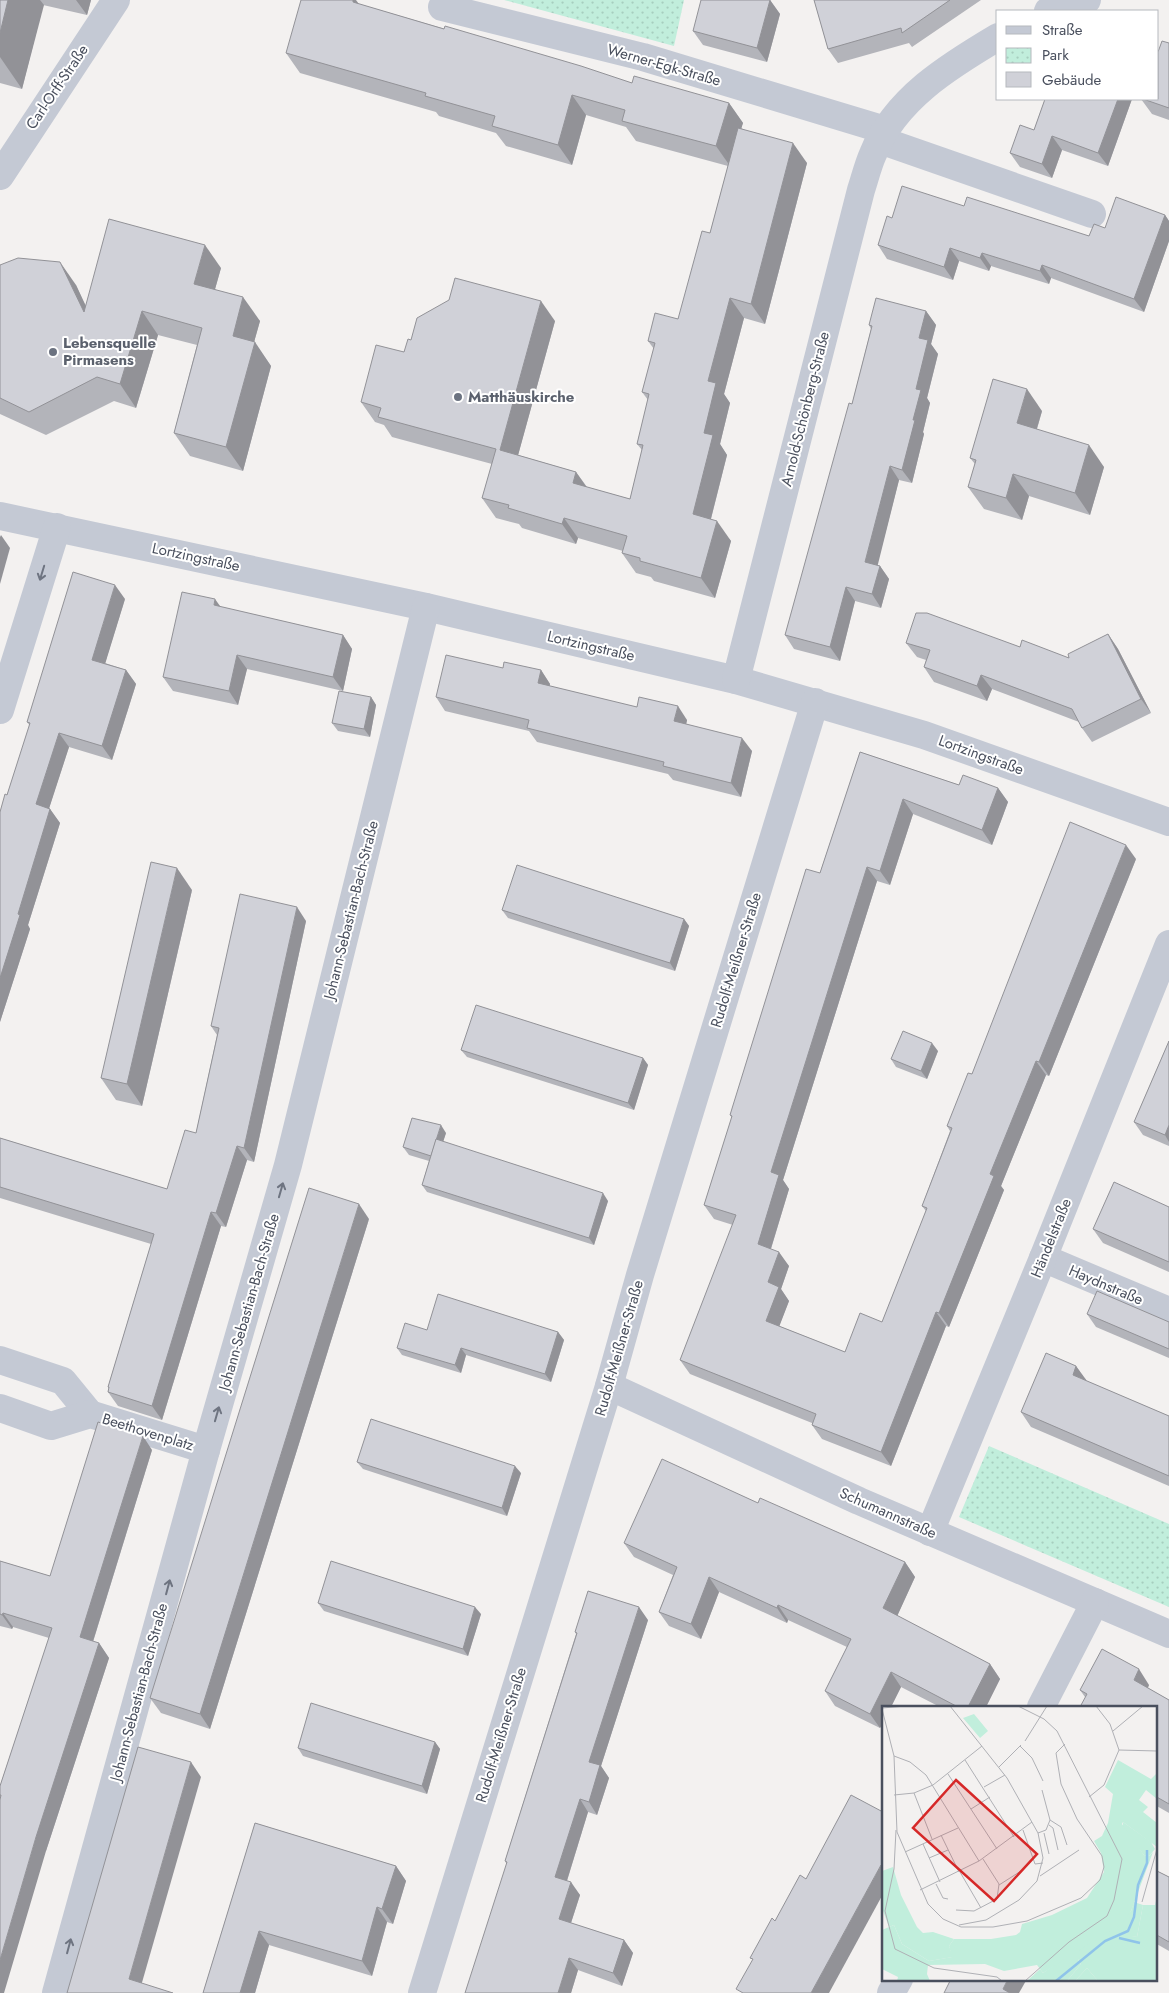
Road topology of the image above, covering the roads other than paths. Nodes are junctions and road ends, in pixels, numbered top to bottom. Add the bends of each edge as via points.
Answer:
1 (116, 0) edge
2 (1087, 0) edge
3 (442, 7) dead end
4 (1052, 10) edge
5 (996, 37) edge
6 (883, 135) junction
7 (0, 176) edge
8 (1092, 214) dead end
9 (0, 516) edge
10 (57, 527) junction
11 (426, 607) junction
12 (736, 680) junction
13 (815, 702) junction
14 (0, 710) edge
15 (1169, 822) edge
16 (1169, 944) edge
17 (1043, 1258) junction
18 (1169, 1312) edge
19 (0, 1360) edge
20 (609, 1386) junction
21 (0, 1408) edge
22 (90, 1414) junction
23 (206, 1450) junction
24 (930, 1532) junction
25 (1095, 1602) junction
26 (1169, 1634) edge
27 (1042, 1706) edge
28 (898, 1980) edge
29 (56, 1993) edge
30 (422, 1993) edge
31 (891, 1993) edge

1 - 7 street, Carl-Orff-Straße
2 - 4 street
3 - 6 street, Werner-Egk-Straße via 643,58
5 - 6 street, Arnold-Schönberg-Straße via 958,60 926,85 902,108
6 - 8 street
6 - 12 street, Arnold-Schönberg-Straße via 860,190
9 - 10 street, Lortzingstraße
10 - 11 street, Lortzingstraße
10 -> 14 street
11 - 12 street, Lortzingstraße
23 -> 11 street, Johann-Sebastian-Bach-Straße via 288,1165
12 - 13 street, Lortzingstraße
13 - 15 street, Lortzingstraße via 924,735
13 - 20 street, Rudolf-Meißner-Straße via 640,1274
16 - 17 street, Händelstraße
17 - 18 street, Haydnstraße
17 - 24 street, Händelstraße
19 - 22 street, Beethovenplatz via 63,1381
20 - 24 street, Schumannstraße
20 - 30 street, Rudolf-Meißner-Straße
21 - 22 street, Beethovenplatz via 51,1426
22 - 23 street, Beethovenplatz
29 -> 23 street, Johann-Sebastian-Bach-Straße
24 - 25 street, Schumannstraße
25 - 26 street, Schumannstraße
25 - 27 street
28 - 31 street

